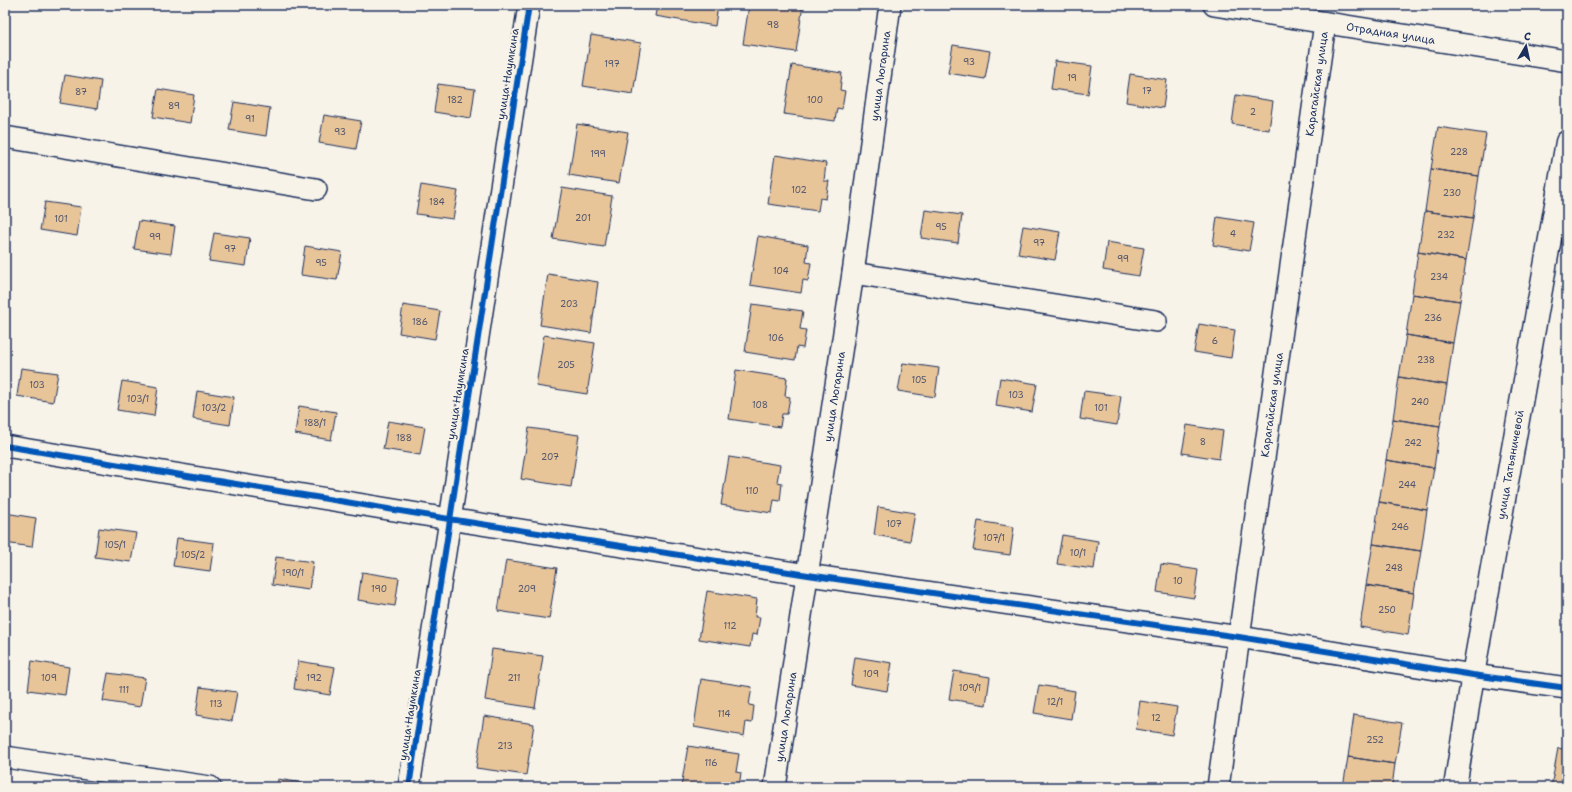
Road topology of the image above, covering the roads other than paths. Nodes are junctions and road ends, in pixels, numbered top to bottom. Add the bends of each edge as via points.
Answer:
1 (529, 5) edge
2 (890, 5) edge
3 (1214, 5) edge
4 (1325, 23) junction
5 (1567, 61) edge
6 (5, 137) edge
7 (1567, 142) edge
8 (316, 189) dead end
9 (853, 273) junction
10 (1156, 321) dead end
11 (5, 446) edge
12 (449, 519) junction
13 (808, 575) junction
14 (1239, 637) junction
15 (1473, 675) junction
16 (1567, 688) edge
17 (5, 757) edge
18 (210, 787) edge
19 (409, 787) edge
20 (775, 787) edge
21 (1218, 787) edge
22 (1455, 787) edge

1 - 12 street, улица Наумкина
2 - 9 street, улица Люгарина
3 - 4 street, Отрадная улица
4 - 5 street, Отрадная улица
4 - 14 street, Карагайская улица
6 - 8 street
7 - 15 street, улица Татьяничевой
9 - 10 street
9 - 13 street, улица Люгарина
11 - 12 street
12 - 13 street
12 - 19 street, улица Наумкина
13 - 14 street
13 - 20 street, улица Люгарина
14 - 15 street
14 - 21 street, Карагайская улица
15 - 16 street
15 - 22 street, улица Татьяничевой
17 - 18 street

